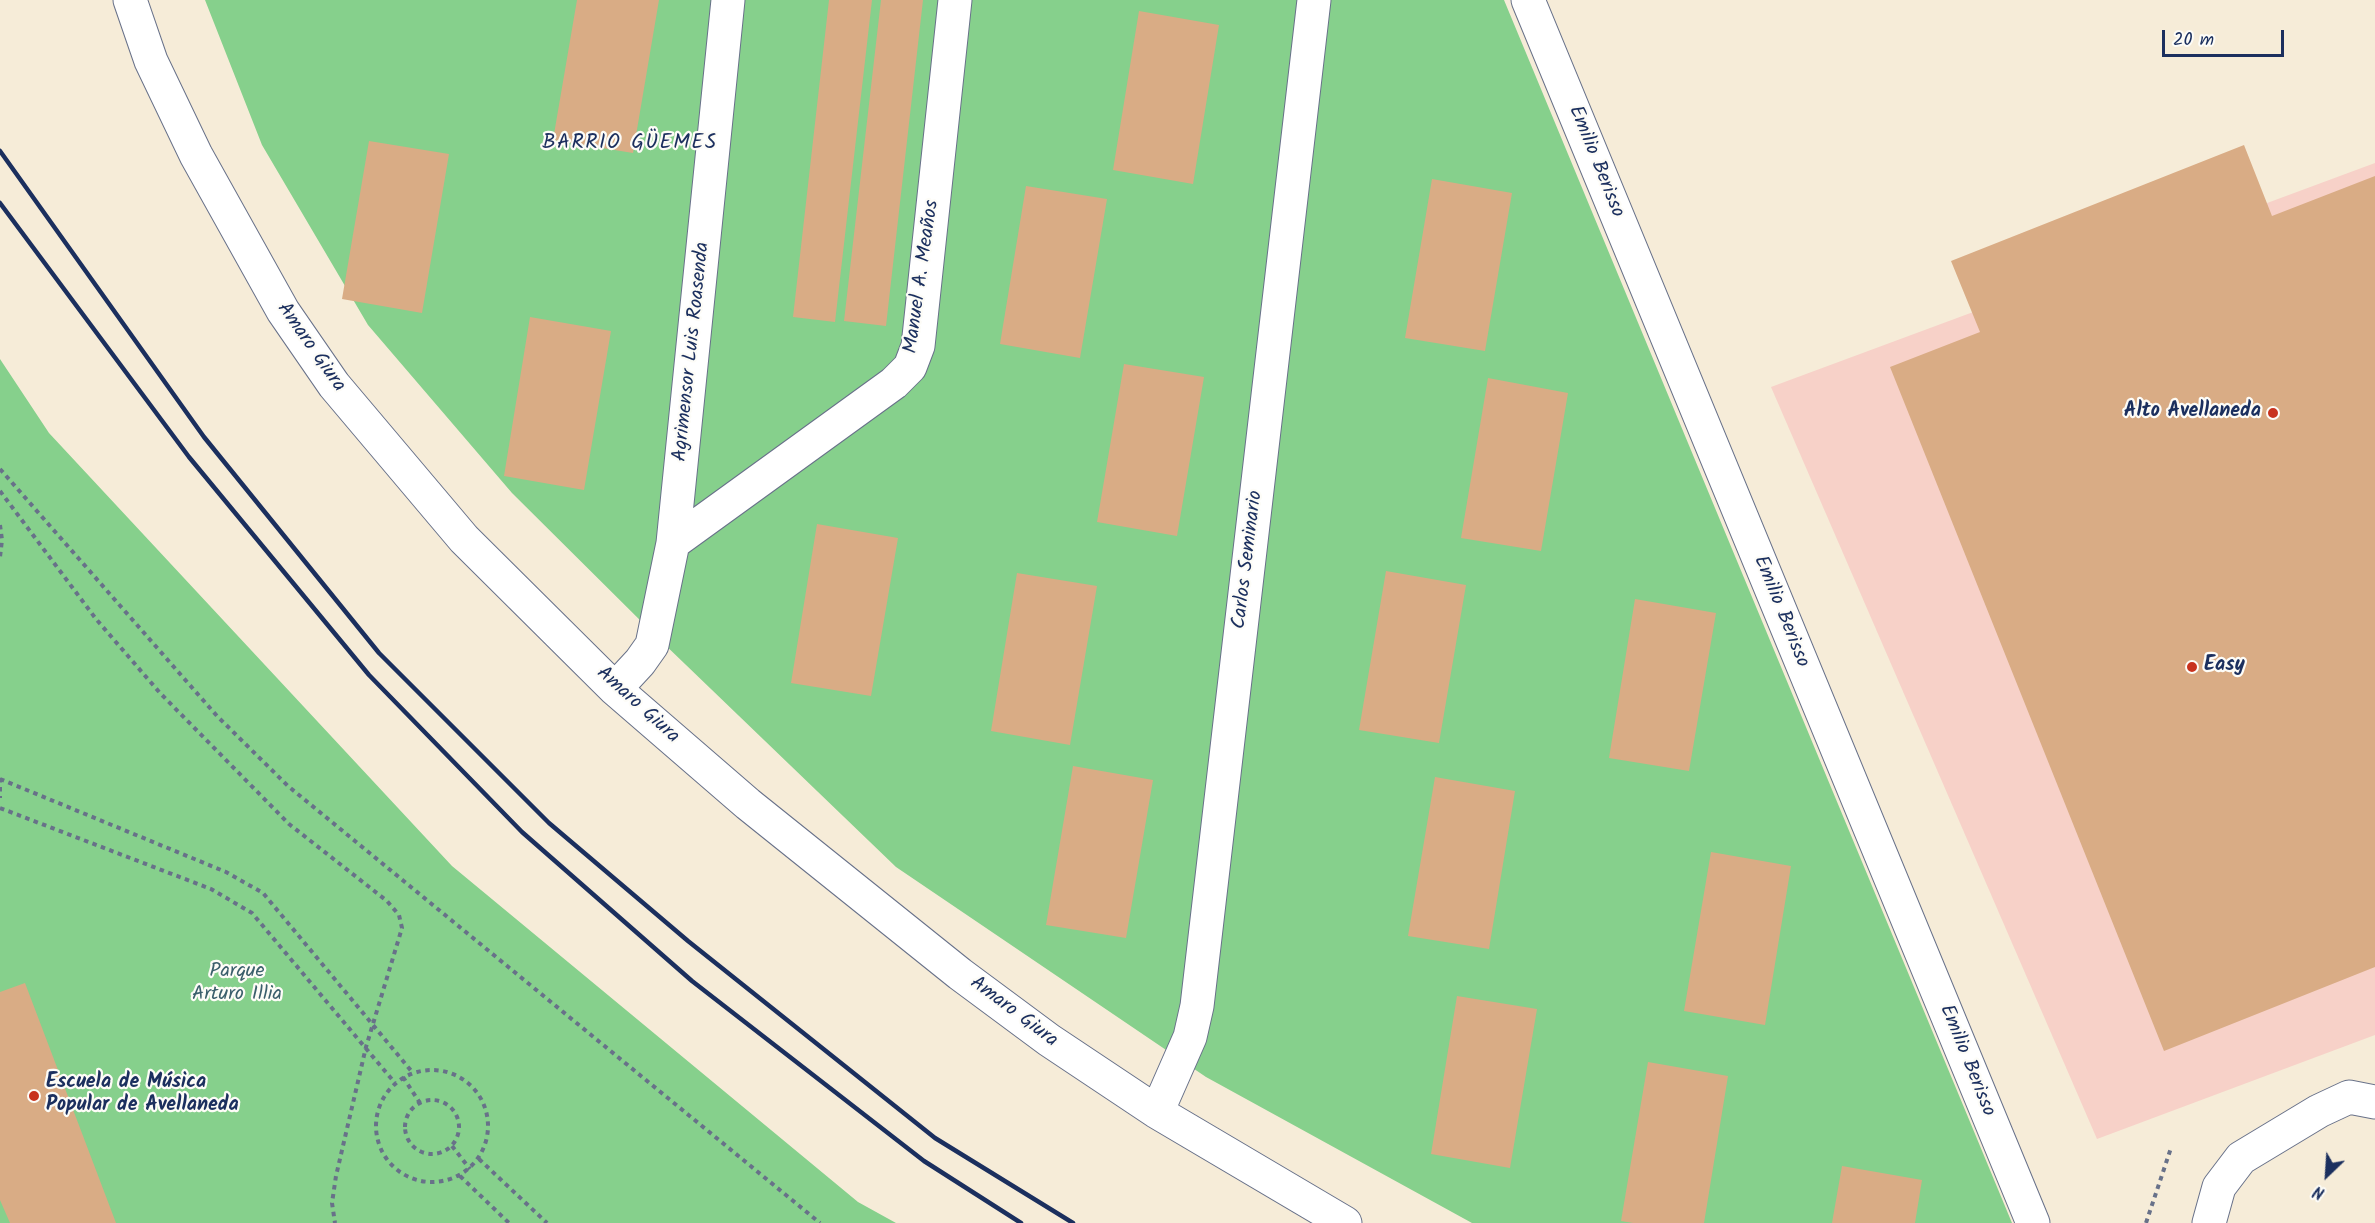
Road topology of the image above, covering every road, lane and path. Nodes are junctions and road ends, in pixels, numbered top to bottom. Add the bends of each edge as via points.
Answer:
1 (130, 0) edge
2 (728, 0) edge
3 (955, 0) edge
4 (1314, 0) edge
5 (1528, 0) edge
6 (0, 469) edge
7 (0, 491) edge
8 (0, 525) edge
9 (673, 543) junction
10 (0, 557) edge
11 (615, 689) junction
12 (0, 778) edge
13 (0, 798) edge
14 (0, 808) edge
15 (372, 1025) junction
16 (366, 1047) junction
17 (413, 1073) junction
18 (404, 1077) junction
19 (395, 1083) junction
20 (2366, 1096) edge
21 (420, 1103) junction
22 (1156, 1112) junction
23 (452, 1146) junction
24 (2171, 1149) dead end
25 (479, 1159) junction
26 (470, 1168) junction
27 (460, 1176) junction
28 (335, 1223) edge
29 (508, 1223) edge
30 (547, 1223) edge
31 (820, 1223) edge
32 (1345, 1223) edge
33 (2032, 1223) edge
34 (2146, 1223) edge
35 (2209, 1223) edge

1 - 11 street, Amaro Giura via 151,61 196,156 283,311 334,385 464,539
2 - 9 street, Agrimensor Luis Roasenda
3 - 9 street, Manuel A. Meaños via 918,346 910,367 894,383
4 - 22 street, Carlos Seminario via 1197,1006 1190,1037
5 - 33 street, Emilio Berisso
6 - 31 path via 217,716 288,786
7 - 15 path via 96,619 160,693 289,824 387,901 399,915 402,928
8 - 10 path
9 - 11 street, Agrimensor Luis Roasenda via 652,645
11 - 22 street, Amaro Giura via 748,804 952,967 1049,1040
12 - 13 path
12 - 15 path via 226,872 263,892
14 - 16 path via 211,889 235,902 252,914
15 - 16 path
15 - 17 path
16 - 19 path
16 - 28 path via 336,1176 332,1203
17 - 18 path
17 - 25 path via 433,1069 470,1084 489,1120 487,1140
18 - 19 path
18 - 21 path
19 - 27 path via 382,1099 375,1119 376,1140 385,1159 400,1174 419,1182 440,1183
20 - 35 street via 2319,1111 2241,1158 2218,1187
21 - 23 path via 438,1101 454,1111 459,1129
21 - 23 path via 405,1126 411,1143 426,1153
22 - 32 street, Amaro Giura
23 - 26 path
24 - 34 path
25 - 26 path
25 - 30 path
26 - 27 path
27 - 29 path

